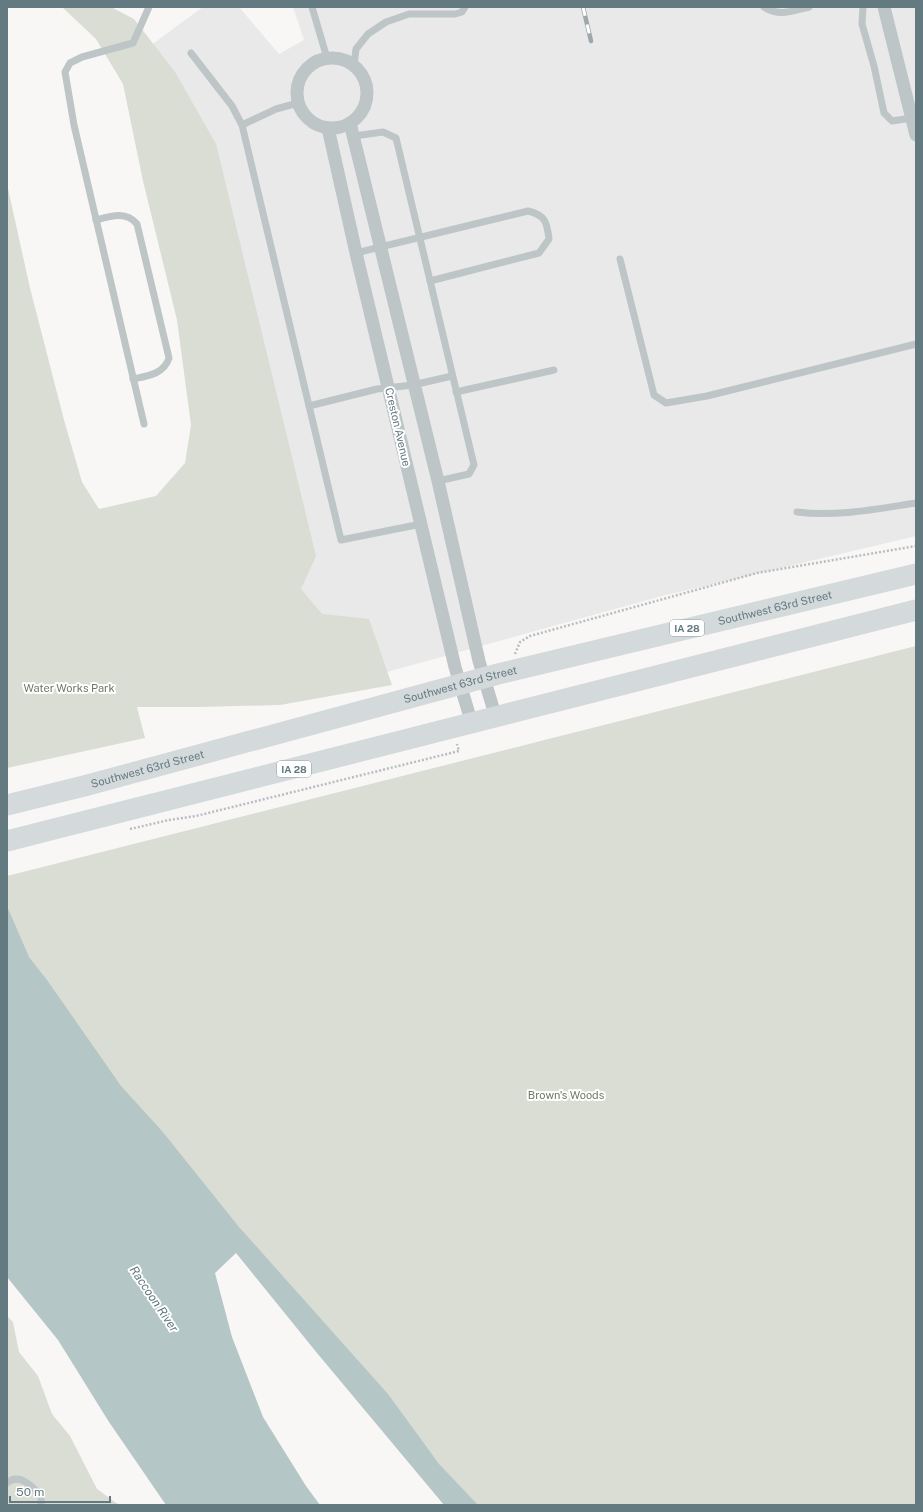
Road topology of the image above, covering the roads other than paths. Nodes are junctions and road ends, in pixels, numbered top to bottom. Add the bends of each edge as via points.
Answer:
1 (149, 7) edge
2 (312, 7) edge
3 (465, 7) edge
4 (764, 7) edge
5 (809, 7) edge
6 (863, 7) edge
7 (884, 7) edge
8 (191, 52) dead end
9 (327, 58) junction
10 (354, 65) junction
11 (298, 103) junction
12 (912, 118) junction
13 (350, 123) junction
14 (242, 125) junction
15 (328, 128) junction
16 (916, 135) edge
17 (354, 136) junction
18 (96, 220) junction
19 (420, 238) junction
20 (380, 247) junction
21 (356, 253) junction
22 (620, 259) dead end
23 (430, 282) junction
24 (916, 344) edge
25 (554, 370) dead end
26 (452, 376) junction
27 (133, 379) junction
28 (413, 385) junction
29 (389, 389) junction
30 (456, 392) junction
31 (309, 406) junction
32 (144, 424) dead end
33 (438, 481) junction
34 (916, 503) edge
35 (797, 512) dead end
36 (421, 524) junction
37 (916, 574) edge
38 (916, 610) edge
39 (484, 678) junction
40 (460, 685) junction
41 (496, 718) junction
42 (472, 724) junction
43 (7, 805) edge
44 (7, 842) edge
45 (7, 1483) edge
46 (41, 1505) edge

1 - 18 lane via 134,43 82,57 70,63 65,72 74,125
2 - 9 lane
3 - 10 lane via 462,12 455,14 409,14 386,22 368,34 356,49
4 - 5 lane via 781,14
6 - 12 lane via 862,24 884,112 892,121
7 - 12 street
8 - 14 lane via 232,106
9 - 10 street via 344,59
9 - 11 street via 321,58 303,72 296,94
10 - 13 street via 367,85 367,97 364,108
11 - 14 lane via 276,109
11 - 15 street via 304,115 313,123
12 - 16 street
13 - 15 street
13 - 17 street
14 - 31 lane
15 - 21 street, Creston Avenue
17 - 19 lane via 383,132 396,138
17 - 20 street
18 - 27 lane
18 - 27 lane via 124,215 137,224 169,358 167,364 157,373
19 - 20 lane
19 - 23 lane
19 - 23 lane via 528,211 538,214 547,223 550,239 539,253
20 - 21 lane
20 - 28 street
21 - 29 street, Creston Avenue
22 - 24 lane via 654,395 666,402 707,396
23 - 26 lane
25 - 30 lane
26 - 28 lane
26 - 30 lane
27 - 32 lane
28 - 29 lane
28 - 33 street
29 - 31 lane via 376,389
29 - 36 street, Creston Avenue
30 - 33 lane via 474,465 469,474
31 - 36 lane via 341,540
33 - 39 street
34 - 35 lane via 843,514 819,515
36 - 40 street, Creston Avenue
37 - 39 main road, Southwest 63rd Street / IA 28
38 - 41 main road, IA 28
39 - 40 main road, Southwest 63rd Street / IA 28
39 - 41 street
40 - 42 street, Creston Avenue
40 - 43 main road, Southwest 63rd Street / IA 28
41 - 42 main road, IA 28
42 - 44 main road, IA 28
45 - 46 lane via 19,1479 30,1485 41,1496

